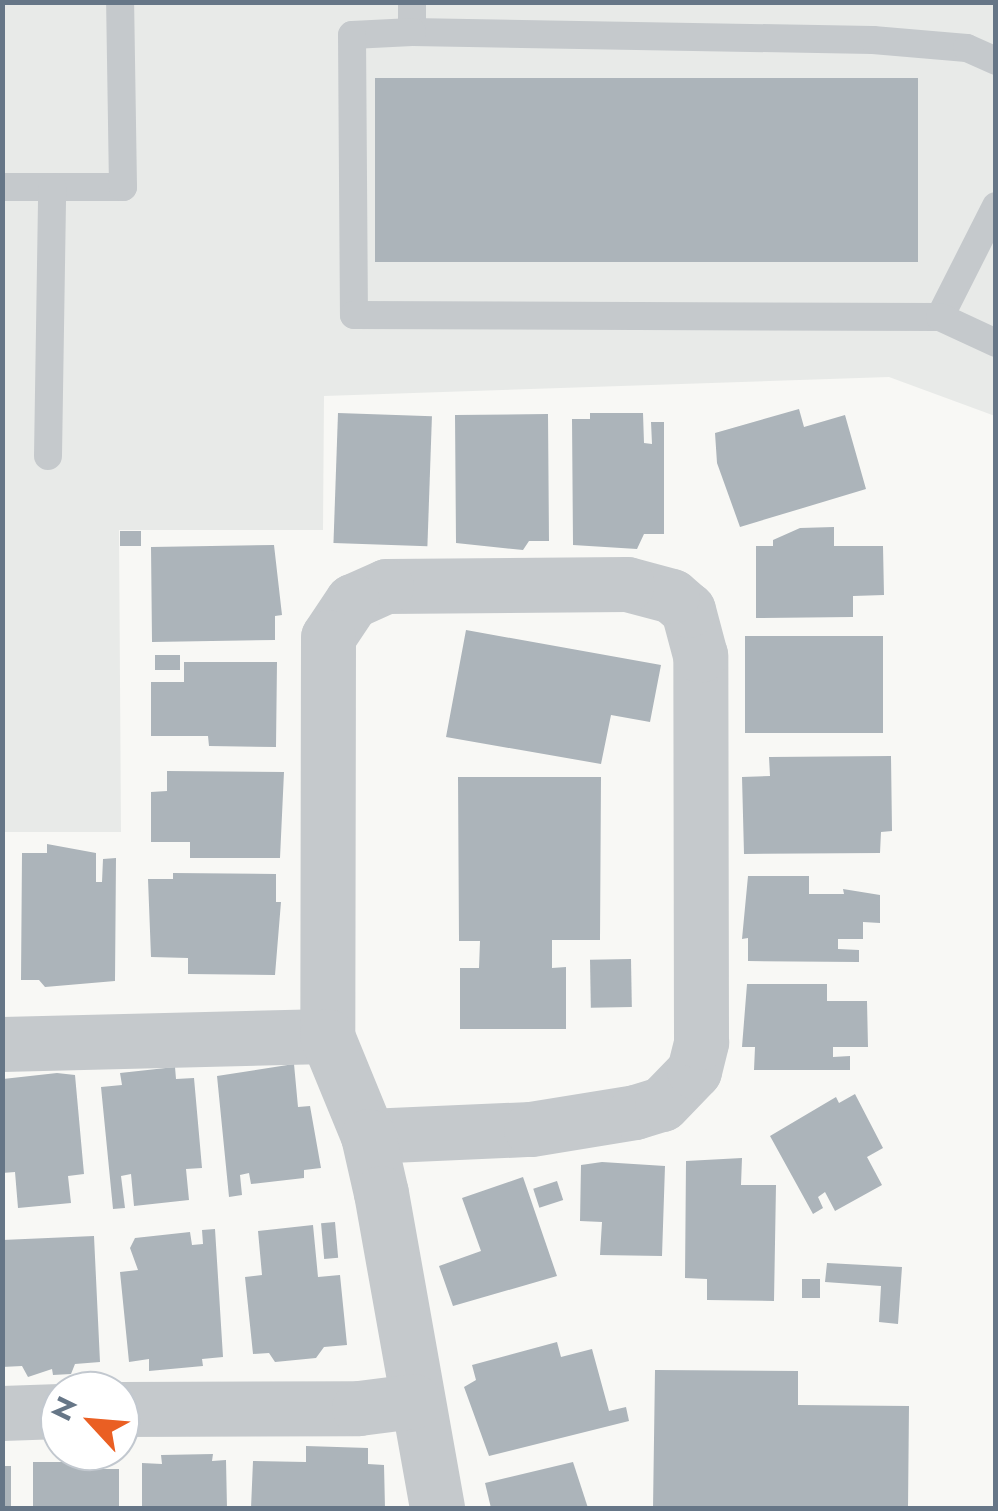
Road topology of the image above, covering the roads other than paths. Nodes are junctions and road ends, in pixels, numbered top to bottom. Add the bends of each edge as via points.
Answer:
1 (120, 2) edge
2 (412, 2) edge
3 (412, 32) junction
4 (996, 60) edge
5 (2, 188) edge
6 (52, 188) junction
7 (996, 206) edge
8 (940, 316) junction
9 (996, 343) edge
10 (48, 456) dead end
11 (327, 1036) junction
12 (2, 1044) edge
13 (368, 1136) junction
14 (414, 1401) junction
15 (140, 1409) edge
16 (40, 1412) edge
17 (2, 1413) edge
18 (437, 1508) edge

1 - 6 lane via 123,188
2 - 3 lane
3 - 4 lane via 873,40 967,48
3 - 8 lane via 352,35 354,314
5 - 6 lane
6 - 10 lane
7 - 8 lane
8 - 9 lane
11 - 12 street
11 - 13 street
11 - 13 street via 324,664 338,616 367,590 408,584 627,584 672,596 688,610 700,655 701,1042 694,1071 672,1098 634,1112 531,1129
13 - 14 street
14 - 15 street via 358,1408
14 - 18 street
16 - 17 street

